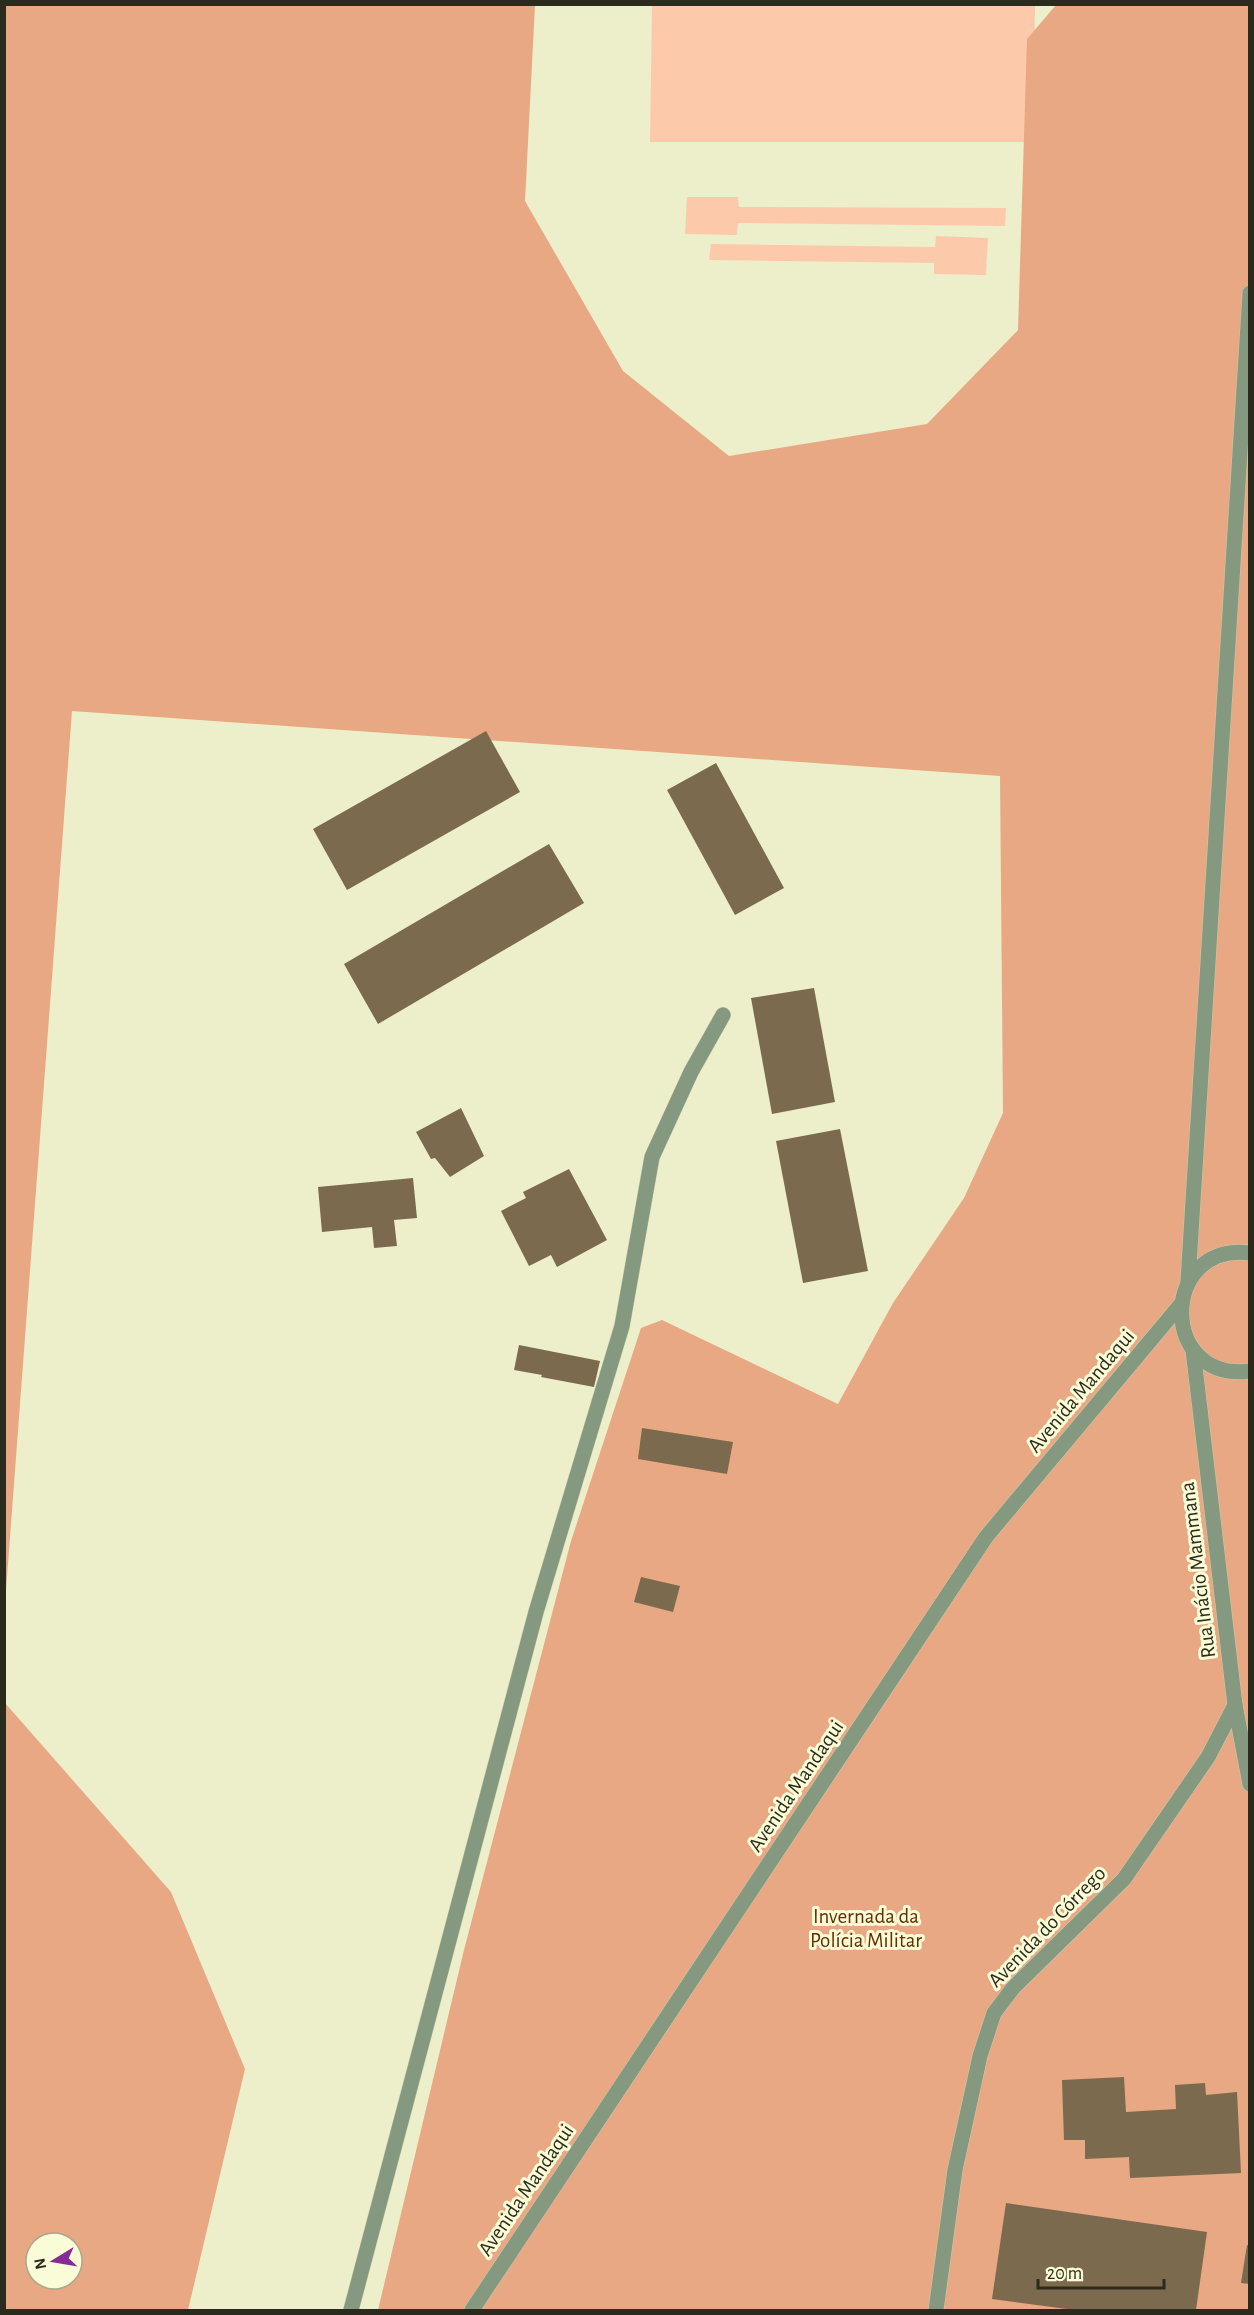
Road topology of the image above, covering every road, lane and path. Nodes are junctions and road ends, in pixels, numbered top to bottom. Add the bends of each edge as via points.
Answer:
1 (1250, 293) edge
2 (723, 1015) dead end
3 (1250, 1252) edge
4 (1188, 1281) junction
5 (1181, 1304) junction
6 (1193, 1350) junction
7 (1250, 1371) edge
8 (1235, 1705) junction
9 (1250, 1784) edge
10 (351, 2310) edge
11 (472, 2310) edge
12 (936, 2310) edge

1 - 4 street, Rua Inácio Mammana
2 - 10 street via 690,1072 652,1157 619,1336 533,1623
3 - 4 street via 1224,1254 1204,1264
4 - 5 street, Rua Inácio Mammana
5 - 6 street, Rua Inácio Mammana via 1182,1329
5 - 11 street, Avenida Mandaqui via 986,1537
6 - 7 street via 1213,1366 1236,1373
6 - 8 street, Rua Inácio Mammana
8 - 9 street, Rua Inácio Mammana
8 - 12 street, Avenida do Córrego via 1208,1757 1124,1879 1013,1988 994,2013 980,2056 955,2170

